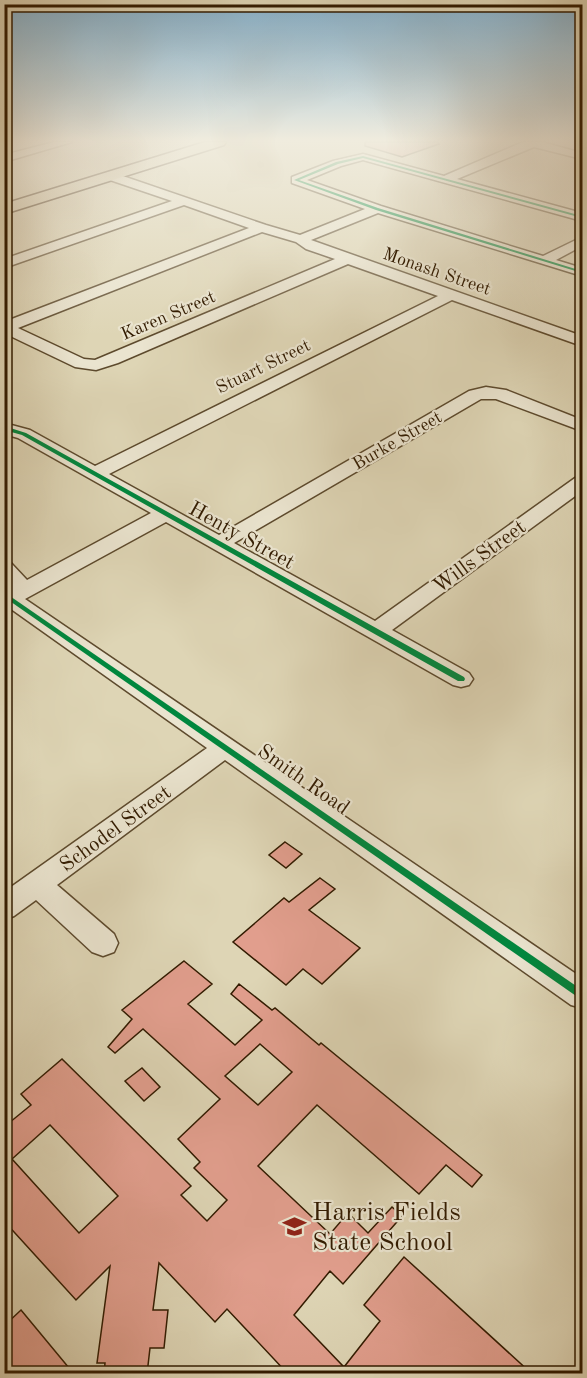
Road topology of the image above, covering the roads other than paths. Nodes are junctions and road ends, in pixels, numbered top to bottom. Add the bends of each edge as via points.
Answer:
1 (169, 206) edge
2 (199, 206) edge
3 (369, 206) edge
4 (541, 206) edge
5 (377, 209) junction
6 (582, 218) edge
7 (261, 228) junction
8 (301, 239) junction
9 (582, 241) edge
10 (347, 259) junction
11 (545, 260) junction
12 (4, 264) edge
13 (582, 272) edge
14 (451, 295) junction
15 (5, 327) edge
16 (582, 341) edge
17 (582, 426) edge
18 (4, 428) edge
19 (93, 474) junction
20 (582, 482) edge
21 (165, 514) junction
22 (220, 543) junction
23 (4, 567) edge
24 (8, 596) edge
25 (376, 631) junction
26 (461, 679) dead end
27 (226, 747) junction
28 (37, 884) junction
29 (4, 908) edge
30 (103, 943) dead end
31 (582, 995) edge

1 - 12 street
2 - 7 street, Monash Street
3 - 5 street
4 - 6 street
5 - 8 street
5 - 11 street
7 - 8 street, Monash Street
7 - 15 street
8 - 10 street, Monash Street
9 - 11 street
10 - 14 street, Monash Street
10 - 15 street, Karen Street via 96,365 72,362
11 - 13 street
14 - 16 street, Monash Street
14 - 19 street, Stuart Street
17 - 22 street, Burke Street via 500,394 475,395
18 - 19 street, Henty Street via 24,434
19 - 21 street, Henty Street
20 - 25 street, Wills Street
21 - 22 street, Henty Street
21 - 24 street
22 - 25 street, Henty Street
23 - 24 street via 17,579
24 - 27 street, Smith Road
25 - 26 street, Henty Street
27 - 28 street, Schodel Street
27 - 31 street, Smith Road
28 - 29 street, Schodel Street
28 - 30 street

